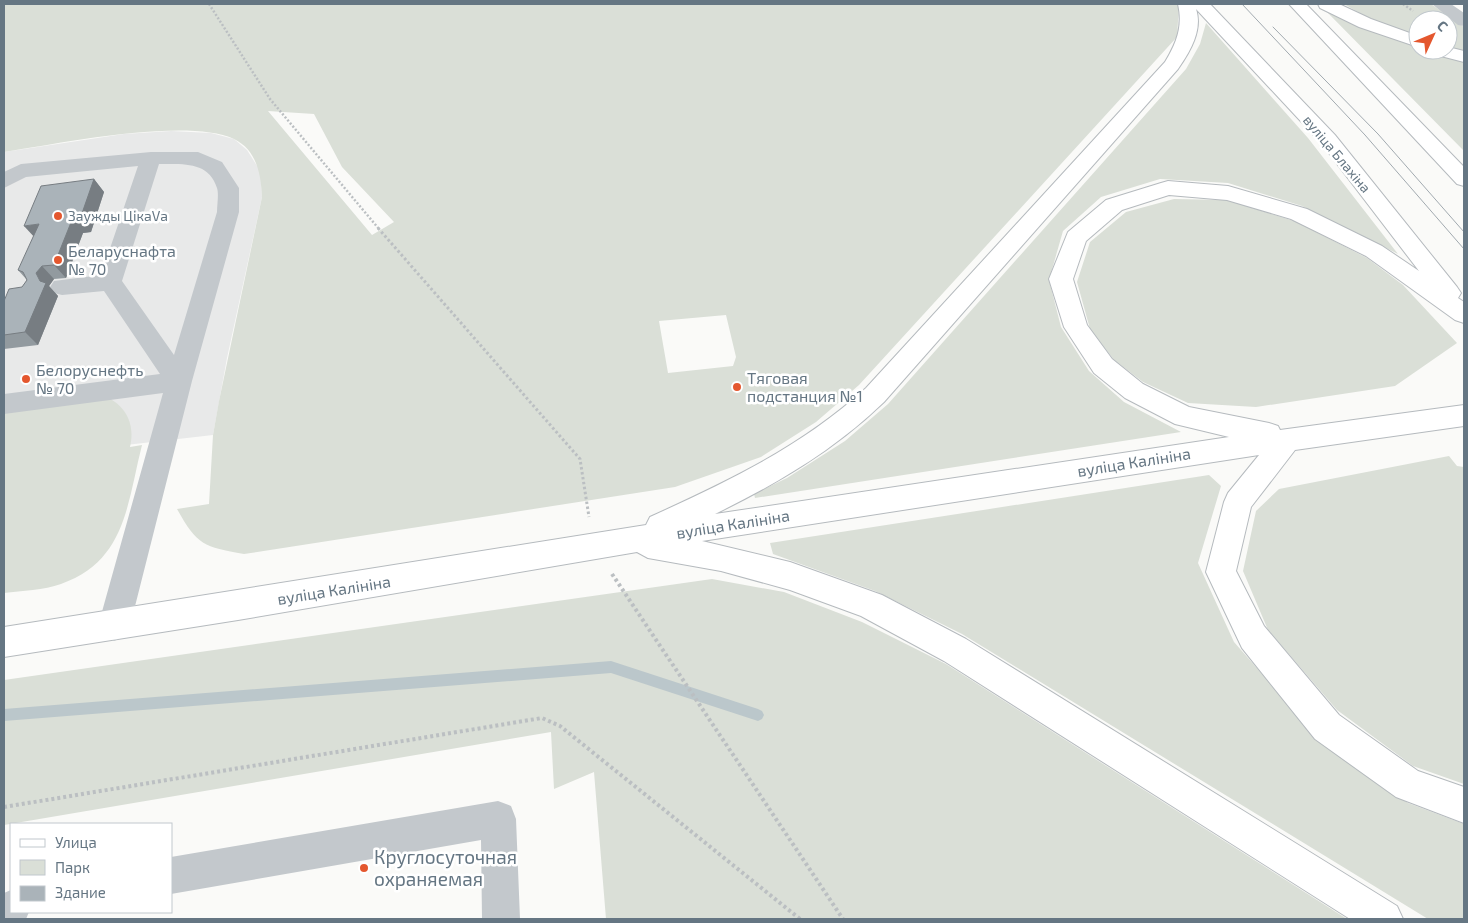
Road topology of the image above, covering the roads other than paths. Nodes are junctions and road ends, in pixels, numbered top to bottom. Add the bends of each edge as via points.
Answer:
1 (1186, 4) edge
2 (1200, 4) edge
3 (1297, 4) edge
4 (1326, 4) edge
5 (1442, 5) edge
6 (1464, 5) edge
7 (1464, 21) edge
8 (1408, 38) edge
9 (151, 158) junction
10 (1464, 179) edge
11 (4, 181) edge
12 (110, 282) junction
13 (62, 287) dead end
14 (1464, 313) edge
15 (178, 381) junction
16 (4, 404) edge
17 (1463, 415) edge
18 (1288, 438) junction
19 (626, 541) junction
20 (114, 626) junction
21 (4, 642) edge
22 (1464, 805) edge
23 (172, 876) edge
24 (501, 919) edge
25 (1384, 919) edge

1 - 19 main road via 1190,13 1188,39 1172,65 875,395 832,433 774,469 704,506
2 - 14 main road, вуліца Блахіна via 1328,139
3 - 10 main road
4 - 8 main road
5 - 6 street
5 - 7 street
9 - 11 street via 22,171
9 - 12 street
9 - 15 street via 198,158 215,167 228,188 228,212
12 - 13 street
12 - 15 street
14 - 18 main road via 1374,251 1299,214 1228,193 1168,188 1114,205 1076,237 1061,279 1076,327 1103,366 1134,391 1184,417
15 - 16 street
15 - 20 street
17 - 18 main road, вуліца Калініна
18 - 19 main road, вуліца Калініна
18 - 22 main road via 1238,502 1221,572 1253,637 1327,727 1408,785
19 - 20 main road, вуліца Калініна
19 - 25 main road via 720,558 790,576 871,605 955,650
20 - 21 main road, вуліца Калініна
23 - 24 street via 498,819

